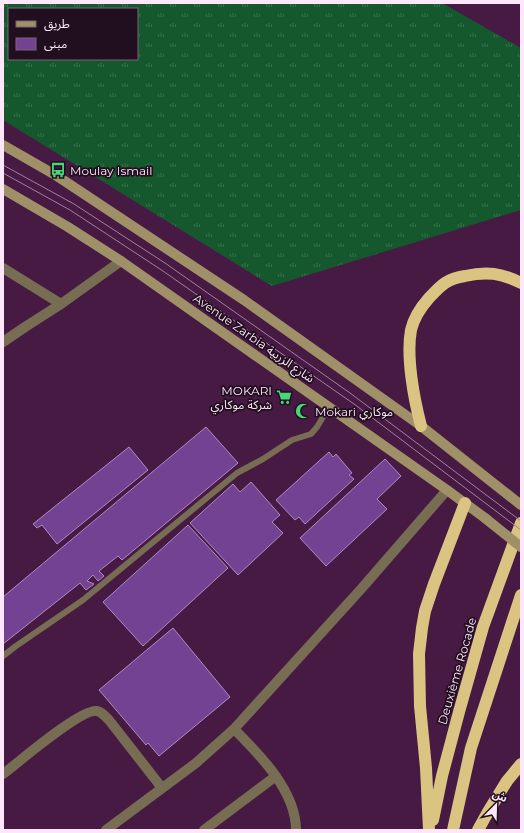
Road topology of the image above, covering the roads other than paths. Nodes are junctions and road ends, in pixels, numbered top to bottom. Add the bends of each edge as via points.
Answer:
1 (3, 145) edge
2 (3, 189) edge
3 (121, 261) junction
4 (3, 268) edge
5 (521, 282) edge
6 (61, 304) junction
7 (3, 331) edge
8 (12, 336) junction
9 (3, 342) edge
10 (329, 407) junction
11 (421, 426) junction
12 (447, 490) junction
13 (465, 503) junction
14 (521, 505) edge
15 (521, 523) edge
16 (521, 547) edge
17 (521, 595) edge
18 (3, 656) edge
19 (234, 729) junction
20 (521, 764) edge
21 (3, 774) edge
22 (276, 776) junction
23 (162, 788) junction
24 (296, 829) edge
25 (106, 830) edge
26 (204, 830) edge
27 (430, 830) edge
28 (453, 830) edge
29 (478, 830) edge

1 - 11 main road, Avenue Zarbia شارع الزربية via 57,176 244,300
2 - 3 main road, Avenue Zarbia شارع الزربية
3 - 6 street
3 - 10 main road, Avenue Zarbia شارع الزربية
4 - 6 street
5 - 11 highway via 498,274 481,273 456,278 434,292 421,308 411,329 409,351
6 - 8 street
7 - 8 street
8 - 9 street
10 - 12 main road, Avenue Zarbia شارع الزربية
10 - 18 lane via 311,434 292,440 237,473 83,600
11 - 14 main road, Avenue Zarbia شارع الزربية
12 - 13 main road, Avenue Zarbia شارع الزربية
12 - 19 street via 358,594
13 - 16 main road, Avenue Zarbia شارع الزربية, bridge
13 - 27 highway via 434,584 422,628 419,654 420,706
15 - 27 highway, Deuxième Rocade via 477,648
17 - 28 highway via 471,748
19 - 22 street
19 - 23 street via 196,763
20 - 29 highway via 507,781
21 - 23 street via 60,729 88,712 96,711 109,720
22 - 24 street via 292,807
22 - 26 street
23 - 25 street

